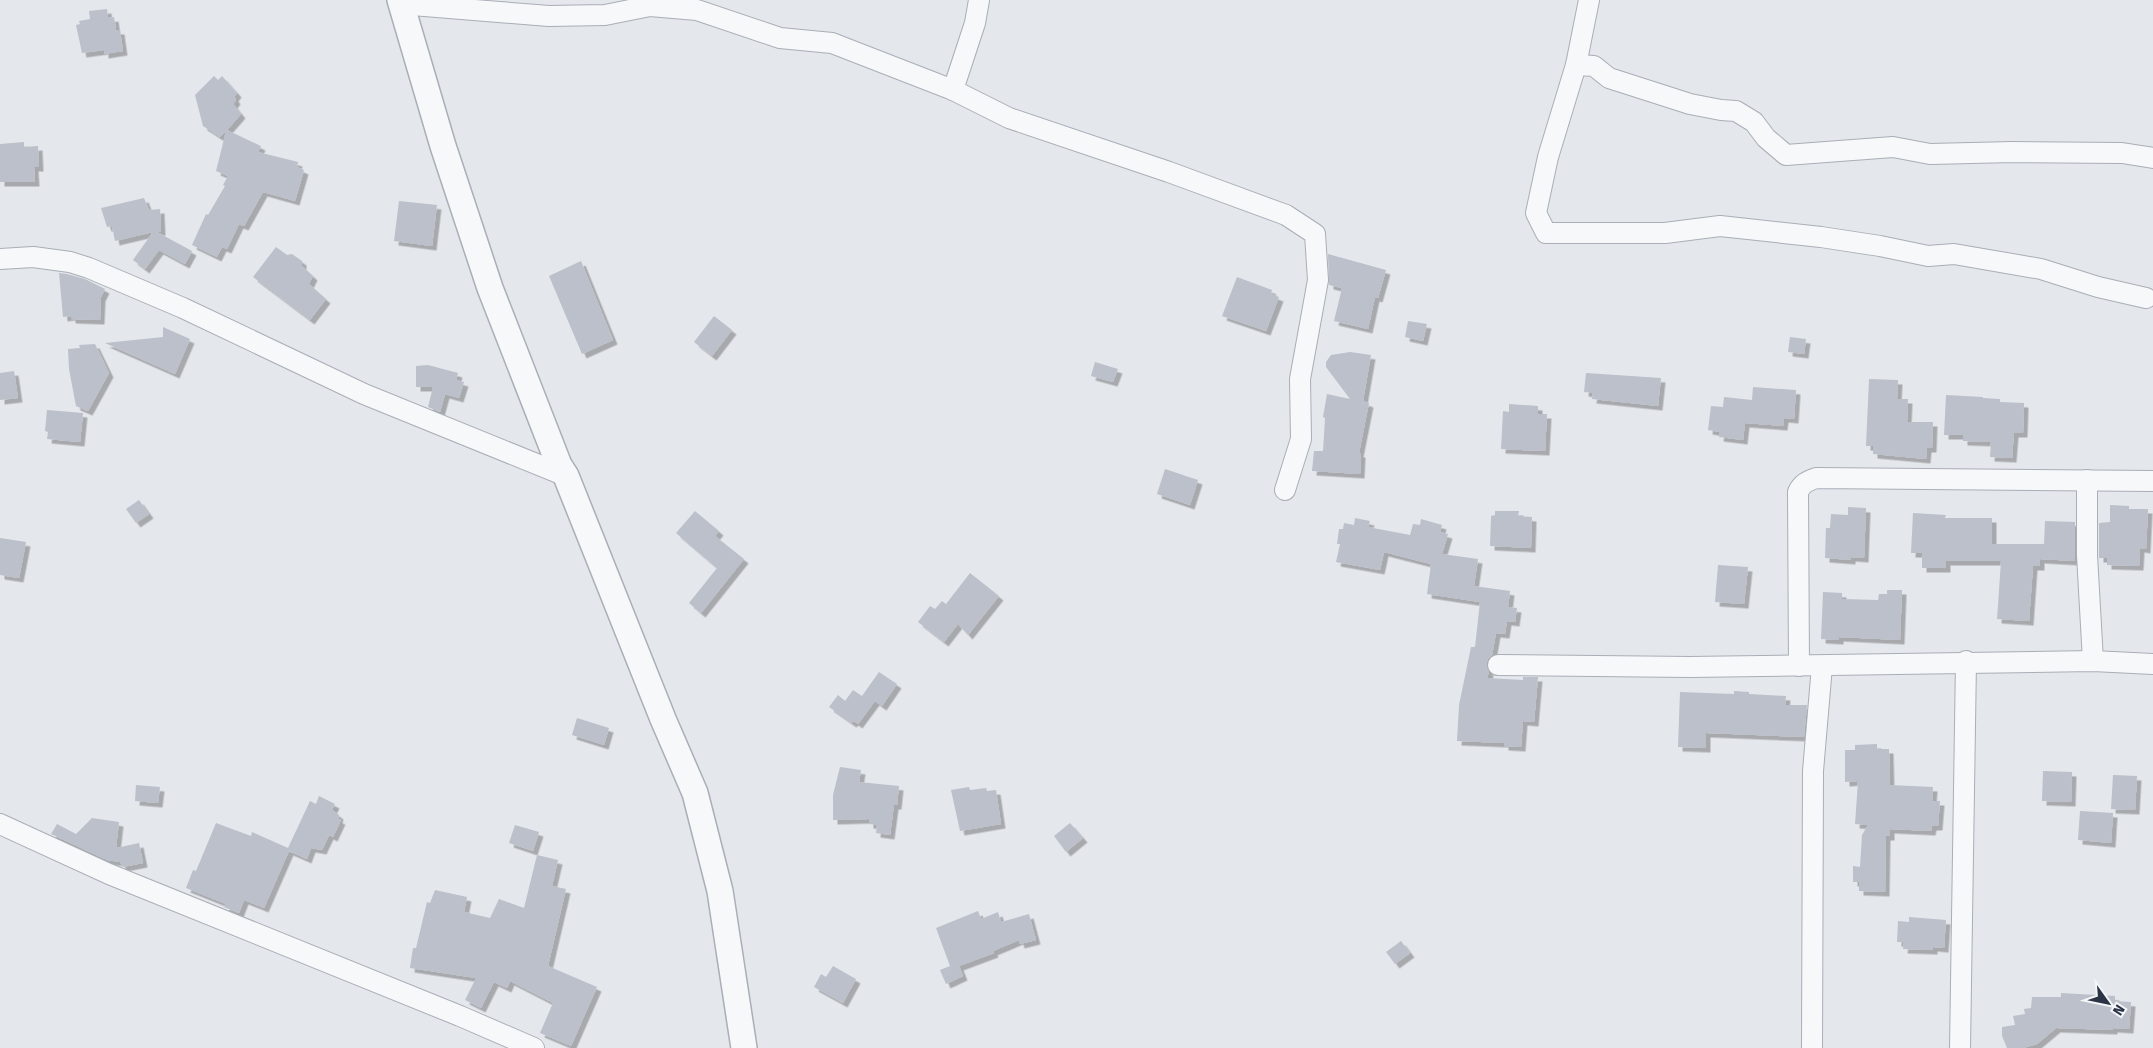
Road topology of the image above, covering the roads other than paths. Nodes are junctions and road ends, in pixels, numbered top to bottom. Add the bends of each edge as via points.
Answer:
1 (979, 0) edge
2 (1589, 0) edge
3 (400, 2) edge
4 (1576, 65) junction
5 (952, 90) junction
6 (2153, 158) edge
7 (0, 259) edge
8 (2146, 298) dead end
9 (566, 476) junction
10 (2087, 480) junction
11 (2153, 481) edge
12 (1285, 490) dead end
13 (1966, 661) junction
14 (2093, 661) junction
15 (1498, 664) dead end
16 (2153, 664) edge
17 (1799, 666) junction
18 (1822, 666) junction
19 (0, 824) edge
20 (534, 1048) edge
21 (744, 1048) edge
22 (1812, 1048) edge
23 (1960, 1048) edge

1 - 5 street via 975,23
2 - 4 street
3 - 5 street via 549,16 605,15 650,6 697,10 780,38 832,43
3 - 9 street via 490,288
4 - 6 street via 1594,66 1609,78 1690,104 1736,111 1754,122 1786,156 1892,147 1930,154 2122,153
4 - 8 street via 1548,157 1536,213 1546,233 1665,233 1720,226 1821,237 1928,256 1954,254 2041,269
5 - 12 street via 1009,118 1286,215 1315,234 1318,280 1300,379 1301,439
7 - 9 street via 33,257 89,268 183,308 364,394
9 - 21 street via 695,792 720,891
10 - 11 street
10 - 14 street via 2086,555
10 - 17 street via 1816,478 1800,486
13 - 14 street
13 - 18 street
13 - 23 street
14 - 16 street
15 - 17 street
17 - 18 street
18 - 22 street via 1813,771
19 - 20 street via 109,874

